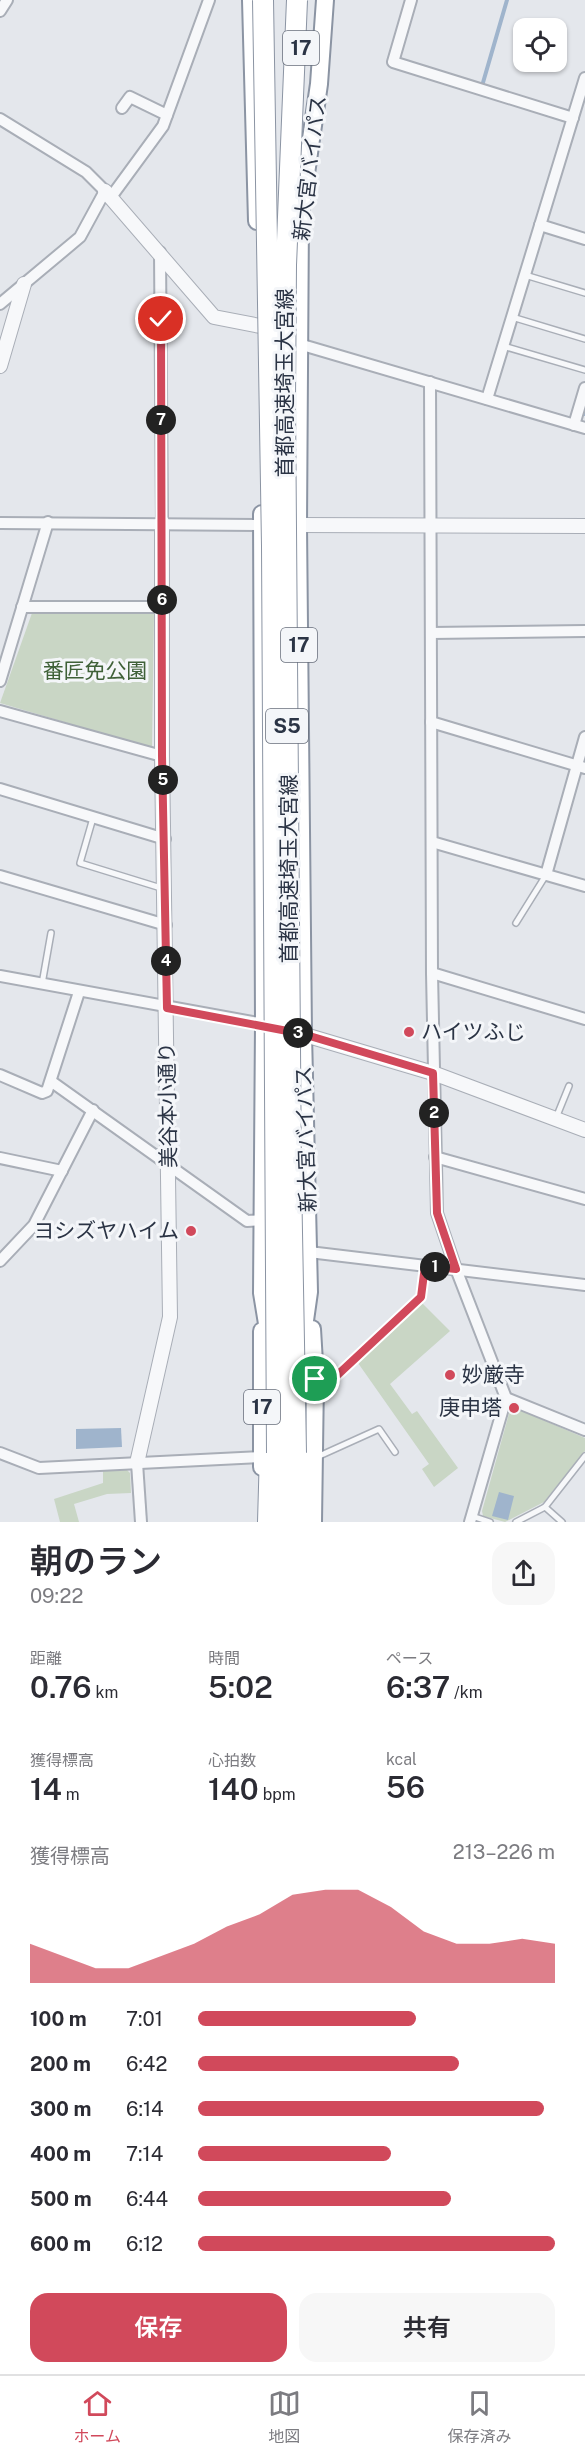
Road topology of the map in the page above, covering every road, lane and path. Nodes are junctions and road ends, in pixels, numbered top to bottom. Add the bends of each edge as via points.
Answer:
1 (7, 0) edge
2 (209, 0) edge
3 (251, 0) edge
4 (263, 0) edge
5 (297, 0) edge
6 (307, 0) edge
7 (325, 0) edge
8 (411, 0) edge
9 (0, 11) edge
10 (585, 78) edge
11 (294, 95) junction
12 (122, 108) dead end
13 (167, 115) junction
14 (573, 118) junction
15 (0, 119) edge
16 (108, 194) junction
17 (540, 225) junction
18 (585, 239) edge
19 (160, 252) junction
20 (525, 275) junction
21 (24, 284) junction
22 (585, 293) edge
23 (0, 304) edge
24 (512, 317) junction
25 (260, 326) junction
26 (585, 339) edge
27 (298, 344) junction
28 (503, 346) junction
29 (0, 366) edge
30 (585, 370) edge
31 (430, 382) junction
32 (585, 388) edge
33 (487, 399) junction
34 (579, 426) edge
35 (0, 522) edge
36 (48, 522) junction
37 (162, 522) junction
38 (262, 525) junction
39 (298, 525) junction
40 (430, 526) junction
41 (585, 526) edge
42 (22, 607) junction
43 (162, 607) junction
44 (585, 631) edge
45 (431, 633) junction
46 (0, 681) edge
47 (0, 711) edge
48 (431, 722) junction
49 (585, 737) edge
50 (162, 756) junction
51 (581, 766) edge
52 (0, 789) edge
53 (93, 818) junction
54 (165, 839) junction
55 (432, 842) junction
56 (546, 875) junction
57 (0, 876) edge
58 (585, 886) edge
59 (166, 889) junction
60 (516, 923) dead end
61 (166, 925) junction
62 (51, 933) dead end
63 (432, 973) junction
64 (0, 976) edge
65 (42, 984) junction
66 (80, 992) junction
67 (167, 1008) junction
68 (585, 1019) edge
69 (264, 1024) junction
70 (303, 1034) junction
71 (433, 1073) junction
72 (0, 1075) edge
73 (52, 1082) junction
74 (569, 1086) dead end
75 (93, 1110) junction
76 (555, 1119) junction
77 (585, 1130) edge
78 (435, 1157) junction
79 (0, 1158) edge
80 (169, 1164) junction
81 (62, 1171) junction
82 (284, 1176) junction
83 (585, 1199) edge
84 (263, 1220) junction
85 (309, 1252) junction
86 (0, 1260) edge
87 (425, 1266) junction
88 (456, 1269) junction
89 (585, 1285) edge
90 (309, 1292) junction
91 (262, 1293) junction
92 (315, 1379) junction
93 (506, 1398) junction
94 (585, 1430) edge
95 (395, 1452) dead end
96 (1, 1456) edge
97 (585, 1456) edge
98 (262, 1457) junction
99 (313, 1458) junction
100 (137, 1463) junction
101 (545, 1507) junction
102 (471, 1519) edge
103 (141, 1522) edge
104 (261, 1522) edge
105 (268, 1522) edge
106 (277, 1522) edge
107 (283, 1522) edge
108 (289, 1522) edge
109 (296, 1522) edge
110 (304, 1522) edge
111 (313, 1522) edge
112 (490, 1522) edge
113 (516, 1522) edge
114 (562, 1522) edge

1 - 9 street
2 - 13 street
3 - 25 highway, 新大宮バイパス / 17
4 - 82 highway, 首都高速埼玉大宮線 / S5, bridge
5 - 11 highway, 首都高速埼玉大宮線 / S5, bridge
6 - 11 highway, 17, bridge
7 - 27 highway, 新大宮バイパス / 17 via 319,84 300,215
8 - 14 street via 393,62
10 - 14 street
11 - 82 highway, 首都高速埼玉大宮線 / S5, bridge via 285,265
12 - 13 street via 130,97
13 - 16 street via 163,126
14 - 17 street
15 - 16 street via 86,172
16 - 19 street
16 - 21 street via 80,237
17 - 18 street
17 - 20 street
19 - 25 street via 214,317
19 - 37 street, 美谷本小通り
20 - 22 lane
20 - 24 street
21 - 23 street
21 - 29 street
24 - 26 lane
24 - 28 street
25 - 38 highway, 新大宮バイパス / 17
27 - 31 street
27 - 39 highway, 新大宮バイパス / 17
28 - 30 lane
28 - 33 street
31 - 33 street
31 - 40 street
32 - 34 street
33 - 34 street
35 - 36 street
36 - 37 street
36 - 42 street
37 - 38 street
37 - 43 street, 美谷本小通り
38 - 69 highway, 新大宮バイパス / 17
39 - 40 street
39 - 70 highway, 新大宮バイパス / 17
40 - 41 street
40 - 45 street
42 - 43 street
42 - 46 street
43 - 50 street, 美谷本小通り
44 - 45 street
45 - 48 street
47 - 50 street
48 - 51 street
48 - 55 street
49 - 51 street
50 - 54 street, 美谷本小通り
51 - 56 street
52 - 53 street
53 - 54 street
53 - 59 lane via 80,863
54 - 59 street, 美谷本小通り
55 - 56 street
55 - 63 street
56 - 58 street
56 - 60 lane
57 - 61 street
59 - 61 street, 美谷本小通り
61 - 67 street, 美谷本小通り
62 - 65 lane
63 - 68 street
63 - 71 street
64 - 65 street
65 - 66 street
66 - 67 street
66 - 73 street
67 - 69 street
67 - 80 street, 美谷本小通り
69 - 70 street
69 - 84 highway, 新大宮バイパス / 17
70 - 71 street
70 - 85 highway, 新大宮バイパス / 17
71 - 76 street
71 - 78 street
72 - 73 street via 42,1093
73 - 75 street
74 - 76 lane
75 - 80 street
75 - 81 street
76 - 77 street
78 - 83 street
78 - 88 street via 437,1213
79 - 81 street
80 - 84 street via 247,1221
80 - 100 street, 美谷本小通り via 170,1317
81 - 86 street via 34,1225
82 - 105 highway, bridge via 268,1270
82 - 106 highway, 首都高速埼玉大宮線 / S5, bridge
82 - 109 highway, 首都高速埼玉大宮線 / S5, bridge
82 - 110 highway, bridge via 303,1271
84 - 91 highway, 新大宮バイパス / 17
85 - 87 street
85 - 90 highway, 新大宮バイパス / 17
87 - 88 street
87 - 92 lane via 421,1297 331,1381
88 - 89 street
88 - 93 street
90 - 92 highway, 17
90 - 108 highway, 新大宮バイパス / 17 via 290,1432
91 - 98 highway, 17
91 - 107 highway, 新大宮バイパス / 17 via 284,1432
92 - 99 highway, 17
93 - 94 street
93 - 102 street
95 - 99 lane via 379,1428
96 - 100 street via 39,1468
97 - 101 lane
98 - 100 street
98 - 104 highway, 17
99 - 111 highway, 17
100 - 103 street, 美谷本小通り
101 - 113 lane
101 - 114 lane
102 - 112 lane

